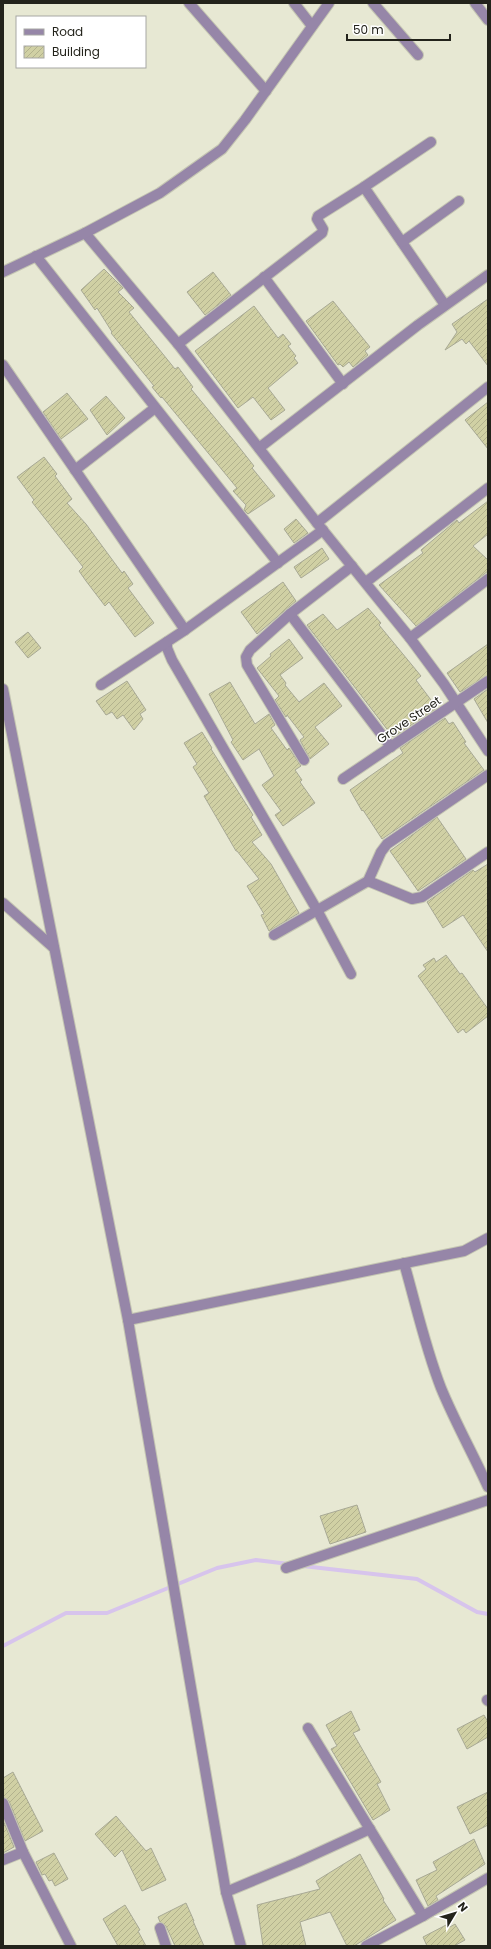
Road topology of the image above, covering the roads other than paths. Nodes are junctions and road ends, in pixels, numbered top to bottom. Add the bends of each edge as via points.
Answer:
1 (189, 3) edge
2 (294, 3) edge
3 (329, 3) edge
4 (373, 3) edge
5 (475, 3) edge
6 (488, 20) edge
7 (312, 26) junction
8 (418, 55) dead end
9 (266, 91) junction
10 (430, 142) dead end
11 (364, 188) junction
12 (459, 201) dead end
13 (85, 233) junction
14 (402, 242) junction
15 (36, 256) junction
16 (3, 272) edge
17 (488, 275) edge
18 (264, 277) junction
19 (445, 305) junction
20 (178, 344) junction
21 (3, 365) edge
22 (343, 384) junction
23 (488, 387) edge
24 (155, 408) junction
25 (260, 448) junction
26 (75, 470) junction
27 (488, 488) edge
28 (320, 526) junction
29 (278, 563) junction
30 (352, 566) junction
31 (488, 579) edge
32 (366, 582) junction
33 (290, 614) junction
34 (185, 630) junction
35 (410, 638) junction
36 (167, 642) junction
37 (488, 681) edge
38 (101, 685) dead end
39 (3, 689) edge
40 (457, 704) junction
41 (391, 747) junction
42 (488, 751) edge
43 (304, 760) dead end
44 (488, 774) edge
45 (343, 779) dead end
46 (488, 852) edge
47 (368, 881) junction
48 (3, 903) edge
49 (317, 910) junction
50 (274, 935) dead end
51 (54, 948) junction
52 (351, 974) dead end
53 (488, 1238) edge
54 (404, 1263) junction
55 (128, 1320) junction
56 (488, 1487) edge
57 (488, 1500) edge
58 (286, 1568) dead end
59 (308, 1728) dead end
60 (3, 1803) edge
61 (370, 1829) junction
62 (23, 1852) junction
63 (3, 1860) edge
64 (488, 1879) edge
65 (226, 1892) junction
66 (423, 1916) junction
67 (160, 1928) dead end
68 (71, 1946) edge
69 (166, 1946) edge
70 (241, 1946) edge
71 (366, 1946) edge

1 - 9 street
2 - 7 street
3 - 7 street
4 - 8 street
5 - 6 street
7 - 9 street
9 - 13 street via 222,149 160,193
10 - 11 street
11 - 14 street
11 - 18 street via 318,216 317,219 323,229 322,234
12 - 14 street
13 - 15 street
13 - 20 street
14 - 19 street
15 - 16 street
15 - 24 street
17 - 19 street
18 - 20 street
18 - 22 street
19 - 22 street
20 - 25 street
21 - 26 street
22 - 25 street
23 - 28 street
24 - 26 street
24 - 29 street
25 - 28 street
26 - 34 street
27 - 32 street
28 - 29 street
28 - 30 street
29 - 34 street
30 - 32 street
30 - 33 street
31 - 35 street
32 - 35 street
33 - 41 street
33 - 43 street via 250,650 246,657 247,665
34 - 36 street
35 - 40 street
36 - 38 street
36 - 49 street via 172,660
37 - 40 street, Grove Street
39 - 51 street
40 - 41 street, Grove Street
40 - 42 street
41 - 45 street, Grove Street
44 - 47 street via 387,844
46 - 47 street via 422,897 412,899
47 - 49 street
48 - 51 street
49 - 50 street
49 - 52 street
51 - 55 street
53 - 54 street via 464,1250
54 - 55 street
54 - 56 street via 436,1374 456,1423
55 - 65 street
57 - 58 street
59 - 61 street
60 - 62 street
61 - 65 street
61 - 66 street
62 - 63 street
62 - 68 street
64 - 66 street
65 - 70 street
66 - 71 street
67 - 69 street

